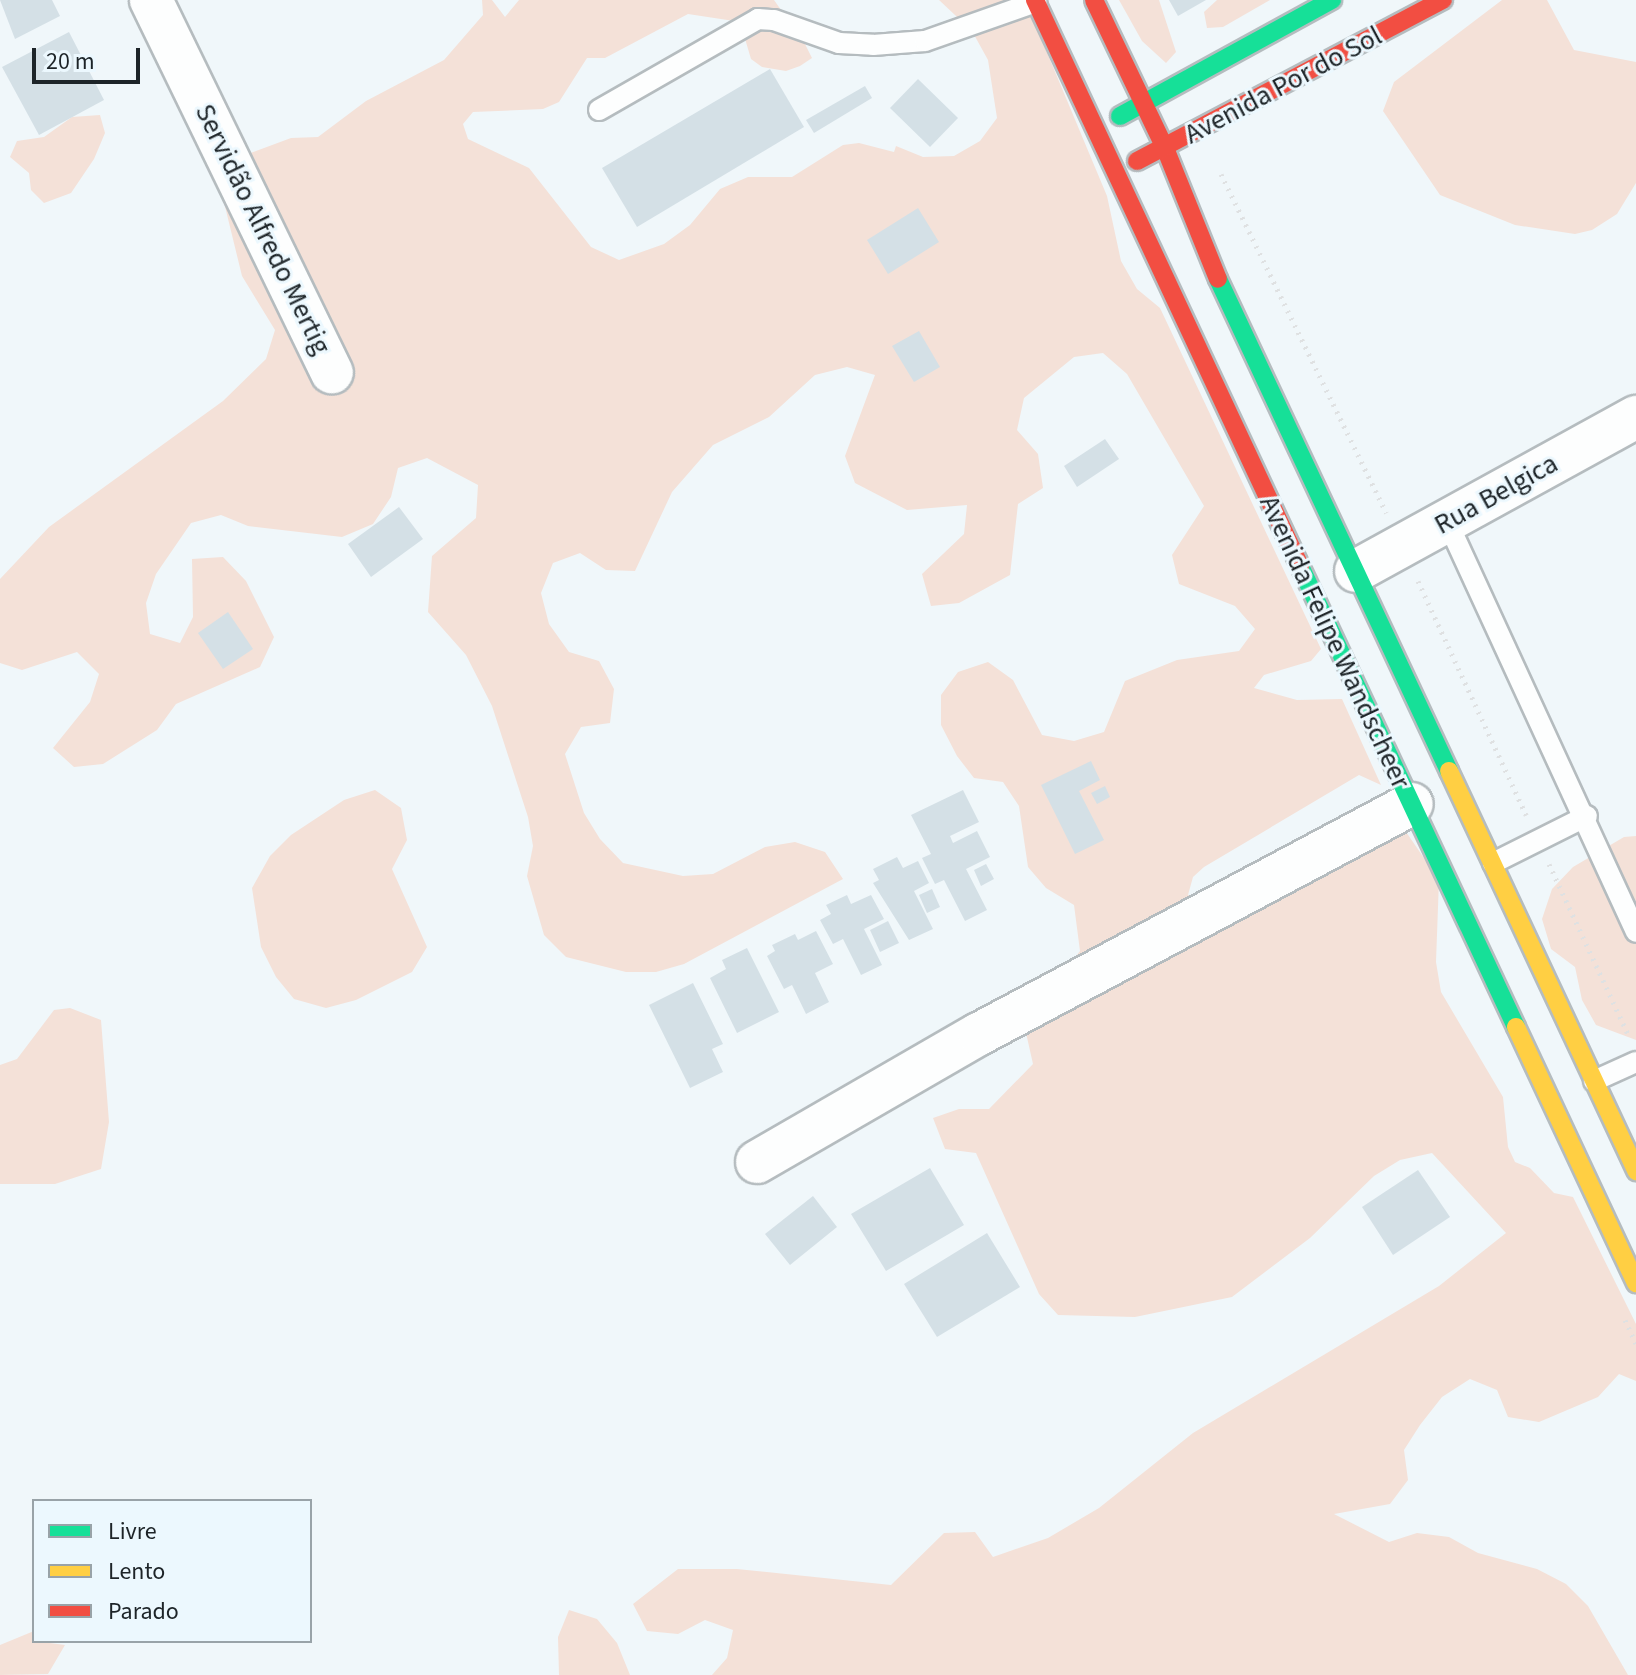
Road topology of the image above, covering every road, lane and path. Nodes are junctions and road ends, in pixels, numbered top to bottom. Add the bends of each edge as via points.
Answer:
1 (151, 0) edge
2 (1094, 0) edge
3 (1332, 0) edge
4 (1443, 0) edge
5 (1035, 1) edge
6 (1144, 103) junction
7 (599, 110) dead end
8 (1093, 130) junction
9 (1165, 148) junction
10 (1113, 173) junction
11 (332, 372) dead end
12 (1636, 417) edge
13 (1447, 521) junction
14 (1356, 571) junction
15 (1412, 804) junction
16 (1587, 816) junction
17 (1493, 863) junction
18 (1636, 932) edge
19 (1636, 1062) edge
20 (1594, 1081) junction
21 (757, 1162) dead end
22 (1636, 1171) edge
23 (1636, 1283) edge

1 - 11 street, Servidão Alfredo Mertig
2 - 6 main road, Avenida Felipe Wandscheer
3 - 6 main road, Avenida Por do Sol
4 - 9 main road, Avenida Por do Sol
5 - 7 lane via 925,41 873,45 839,43 758,19
5 - 8 main road, Avenida Felipe Wandscheer
6 - 8 main road, Avenida Por do Sol
6 - 9 main road, Avenida Felipe Wandscheer
8 - 10 main road, Avenida Felipe Wandscheer
9 - 10 main road, Avenida Por do Sol
9 - 14 main road, Avenida Felipe Wandscheer via 1198,235
10 - 15 main road, Avenida Felipe Wandscheer
12 - 13 street, Rua Belgica
13 - 14 street, Rua Belgica
13 - 16 lane
14 - 17 main road, Avenida Felipe Wandscheer
15 - 21 street via 979,1034
15 - 23 main road, Avenida Felipe Wandscheer
16 - 17 lane
16 - 18 lane
17 - 20 main road, Avenida Felipe Wandscheer
19 - 20 lane
20 - 22 main road, Avenida Felipe Wandscheer

